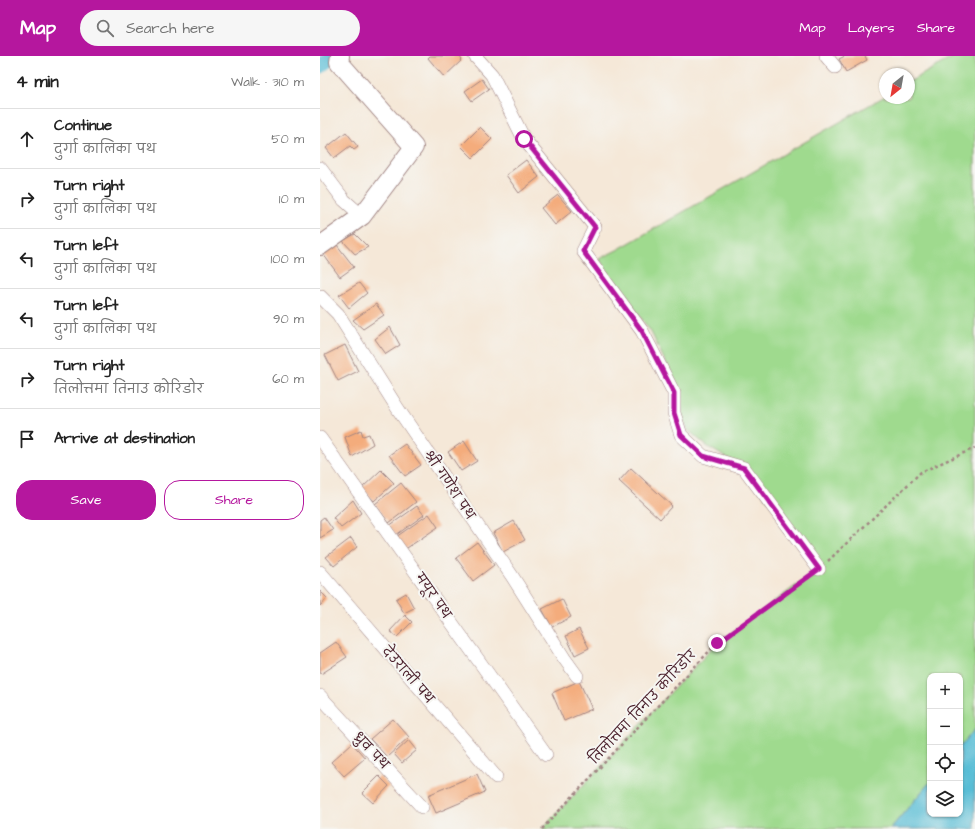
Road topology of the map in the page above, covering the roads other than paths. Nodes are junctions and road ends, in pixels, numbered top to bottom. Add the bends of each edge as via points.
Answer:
1 (475, 56) edge
2 (826, 56) edge
3 (340, 59) edge
4 (835, 67) dead end
5 (320, 168) edge
6 (362, 216) junction
7 (320, 246) edge
8 (320, 296) edge
9 (320, 438) edge
10 (819, 569) road end
11 (320, 572) edge
12 (577, 676) dead end
13 (320, 696) edge
14 (546, 755) dead end
15 (496, 777) dead end
16 (422, 807) dead end

1 - 10 street via 492,75 524,139 595,227 583,251 642,331 674,393 674,413 681,435 703,456 744,468
2 - 4 street
3 - 6 street via 414,147
5 - 6 street via 344,200
6 - 7 street
8 - 12 street, श्री गणेश पथ via 338,314 398,409
9 - 14 street, मयूर पथ
11 - 15 street, देउराली पथ
13 - 16 street, ध्रुव पथ

